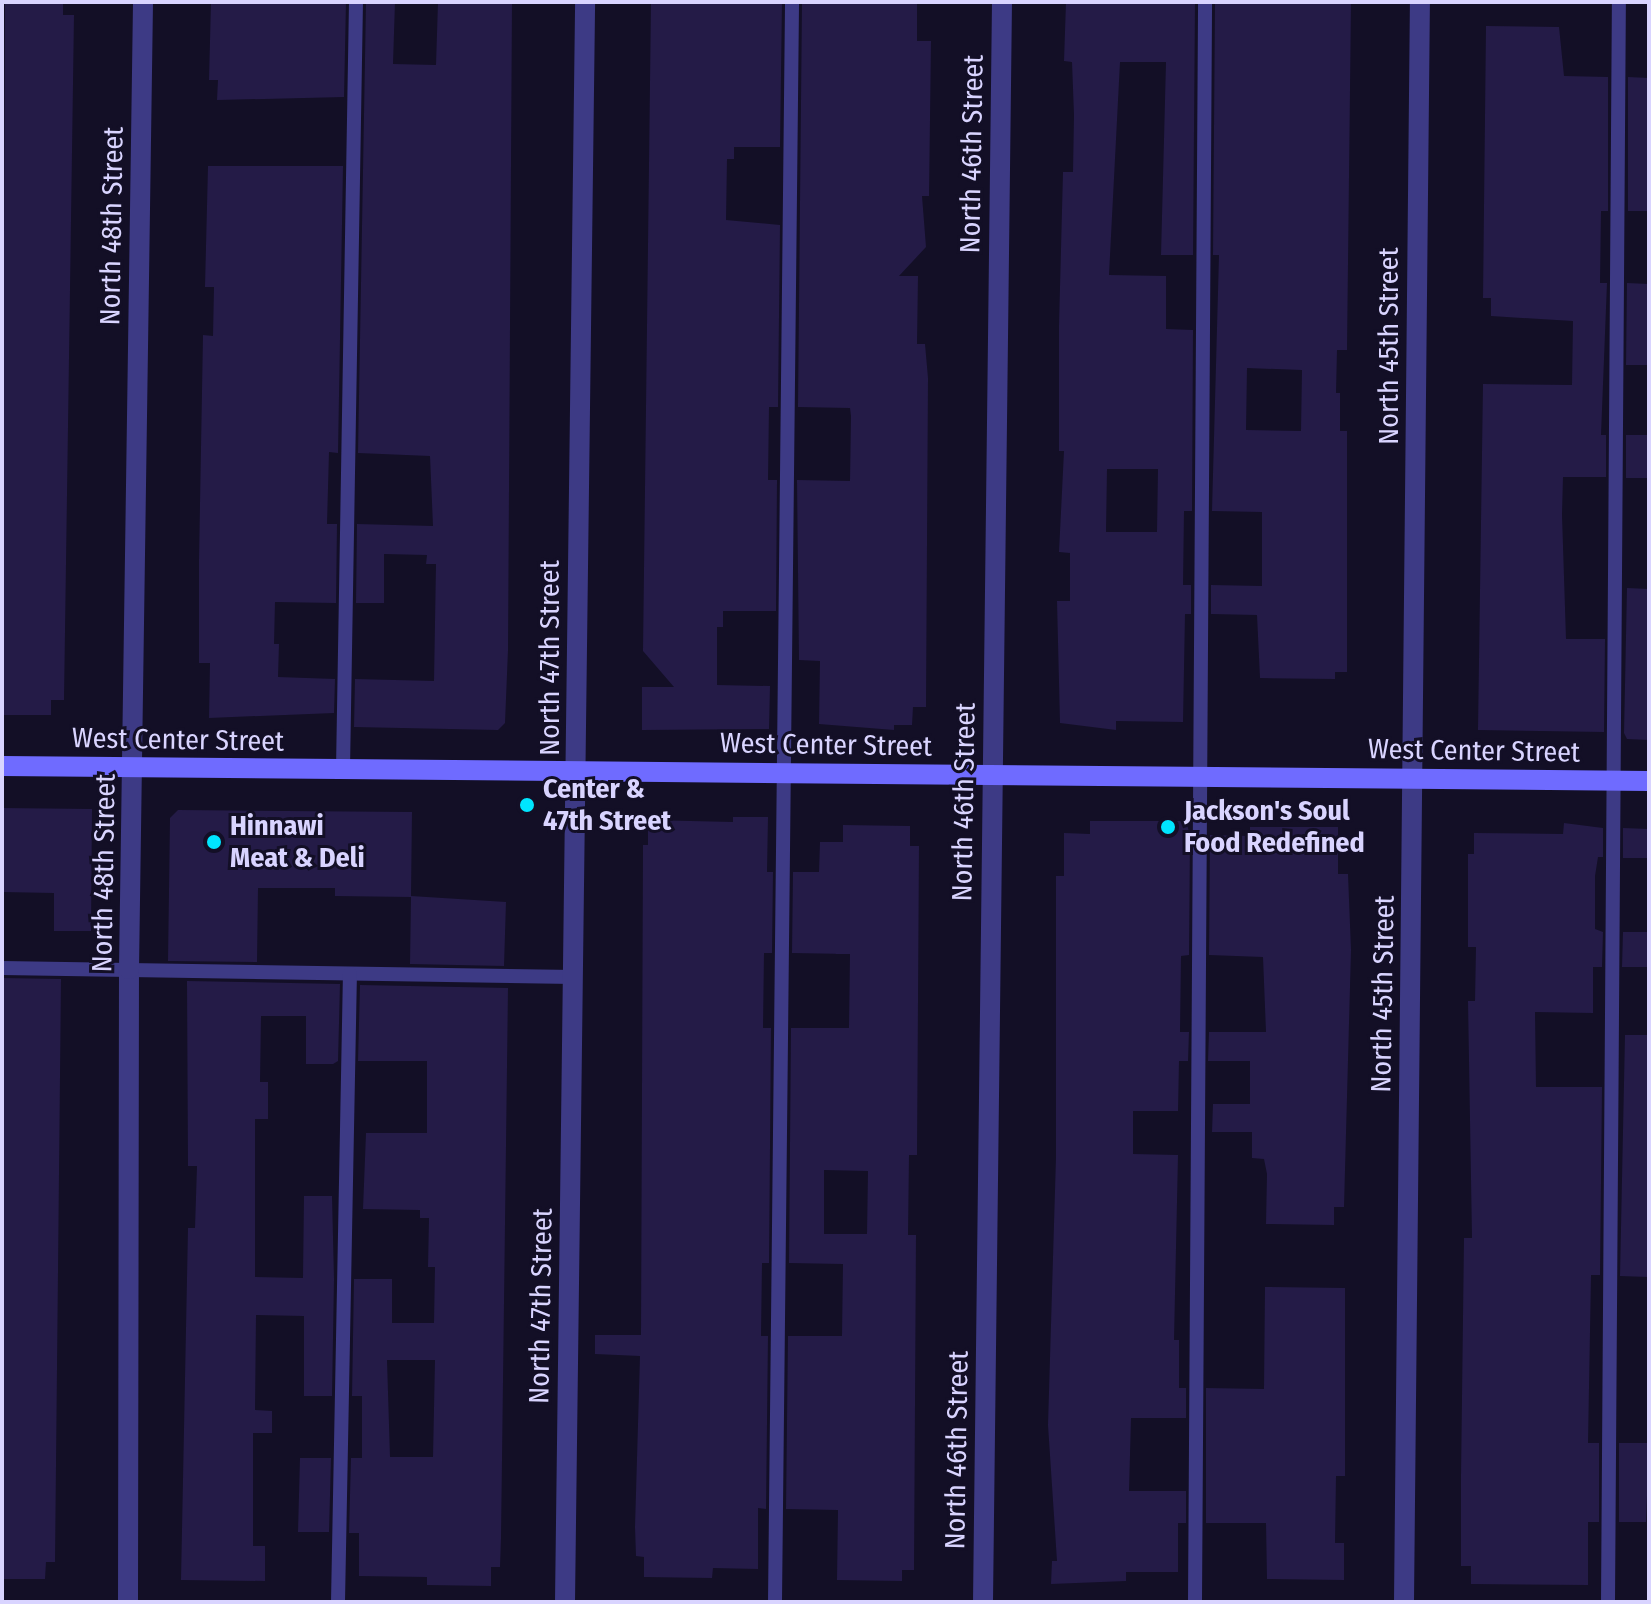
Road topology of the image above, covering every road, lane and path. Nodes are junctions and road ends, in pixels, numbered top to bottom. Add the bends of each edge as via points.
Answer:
1 (143, 2) edge
2 (356, 2) edge
3 (585, 2) edge
4 (792, 2) edge
5 (1002, 2) edge
6 (1205, 2) edge
7 (1420, 2) edge
8 (1619, 2) edge
9 (2, 766) edge
10 (134, 767) junction
11 (343, 769) junction
12 (578, 771) junction
13 (784, 773) junction
14 (992, 775) junction
15 (1198, 777) junction
16 (1414, 779) junction
17 (1610, 781) junction
18 (1649, 781) edge
19 (2, 968) edge
20 (129, 969) junction
21 (350, 974) junction
22 (574, 977) junction
23 (128, 1602) edge
24 (338, 1602) edge
25 (565, 1602) edge
26 (775, 1602) edge
27 (983, 1602) edge
28 (1195, 1602) edge
29 (1404, 1602) edge
30 (1608, 1602) edge

1 - 10 street, North 48th Street
2 - 11 lane
3 - 12 street, North 47th Street
4 - 13 lane
5 - 14 street, North 46th Street
6 - 15 lane
7 - 16 street, North 45th Street
8 - 17 lane
9 - 10 street, West Center Street
10 - 11 street, West Center Street
10 - 20 street, North 48th Street
11 - 12 street, West Center Street
12 - 13 street, West Center Street
12 - 22 street, North 47th Street
13 - 14 street, West Center Street
13 - 26 lane
14 - 15 street, West Center Street
14 - 27 street, North 46th Street
15 - 16 street, West Center Street
15 - 28 lane
16 - 17 street, West Center Street
16 - 29 street, North 45th Street
17 - 18 street, West Center Street
17 - 30 lane
19 - 20 lane
20 - 21 lane
20 - 23 street, North 48th Street
21 - 22 lane
21 - 24 lane
22 - 25 street, North 47th Street

